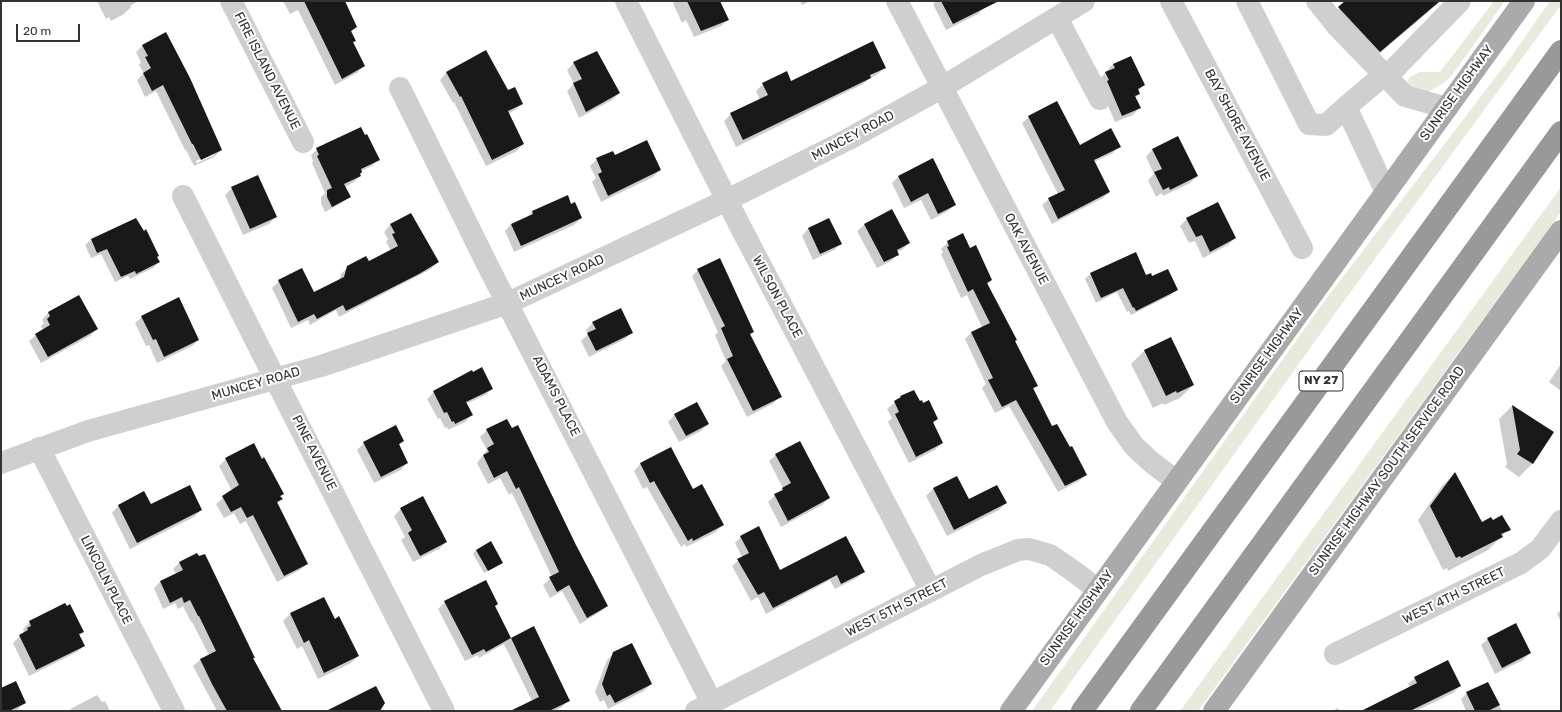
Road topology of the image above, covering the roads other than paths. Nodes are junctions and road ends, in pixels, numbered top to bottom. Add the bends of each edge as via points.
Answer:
1 (231, 1) edge
2 (626, 1) edge
3 (897, 1) edge
4 (1084, 1) edge
5 (1171, 1) edge
6 (1247, 1) edge
7 (1317, 1) edge
8 (1460, 1) edge
9 (1524, 1) edge
10 (1057, 18) junction
11 (1561, 51) edge
12 (1385, 74) junction
13 (400, 88) dead end
14 (941, 88) junction
15 (1100, 99) dead end
16 (1346, 107) junction
17 (1447, 108) junction
18 (1561, 132) edge
19 (303, 142) dead end
20 (1386, 192) junction
21 (183, 196) dead end
22 (727, 200) junction
23 (1561, 232) edge
24 (1302, 248) dead end
25 (508, 302) junction
26 (275, 380) junction
27 (39, 448) junction
28 (1, 463) edge
29 (1176, 481) junction
30 (1561, 521) edge
31 (931, 590) junction
32 (1098, 590) junction
33 (1335, 654) dead end
34 (704, 707) edge
35 (1221, 708) edge
36 (174, 711) edge
37 (444, 711) edge
38 (1011, 711) edge
39 (1082, 711) edge
40 (1141, 711) edge

1 - 19 street, FIRE ISLAND AVENUE
2 - 22 street, WILSON PLACE
3 - 14 street, OAK AVENUE
4 - 10 street, MUNCEY ROAD
5 - 24 street, BAY SHORE AVENUE
6 - 16 street via 1309,124 1326,125
7 - 12 street via 1337,26
8 - 12 street via 1394,69
9 - 17 main road, SUNRISE HIGHWAY
10 - 14 street, MUNCEY ROAD
10 - 15 street
11 - 39 highway, NY 27
12 - 16 street
12 - 17 street via 1405,96
13 - 25 street, ADAMS PLACE
14 - 22 street, MUNCEY ROAD via 846,140
14 - 29 street, OAK AVENUE via 1117,422 1134,446
16 - 20 street
17 - 20 main road, SUNRISE HIGHWAY
18 - 40 highway
20 - 29 main road, SUNRISE HIGHWAY
21 - 26 street, PINE AVENUE
22 - 25 street, MUNCEY ROAD
22 - 31 street, WILSON PLACE
23 - 35 main road, SUNRISE HIGHWAY SOUTH SERVICE ROAD
25 - 26 street, MUNCEY ROAD
25 - 34 street, ADAMS PLACE
26 - 27 street, MUNCEY ROAD via 138,416
26 - 37 street, PINE AVENUE
27 - 28 street, MUNCEY ROAD
27 - 36 street, LINCOLN PLACE
29 - 32 main road, SUNRISE HIGHWAY
30 - 33 street, WEST 4TH STREET via 1540,549 1521,563
31 - 32 street, WEST 5TH STREET via 996,558 1029,549 1050,555
31 - 34 street, WEST 5TH STREET
32 - 38 main road, SUNRISE HIGHWAY

